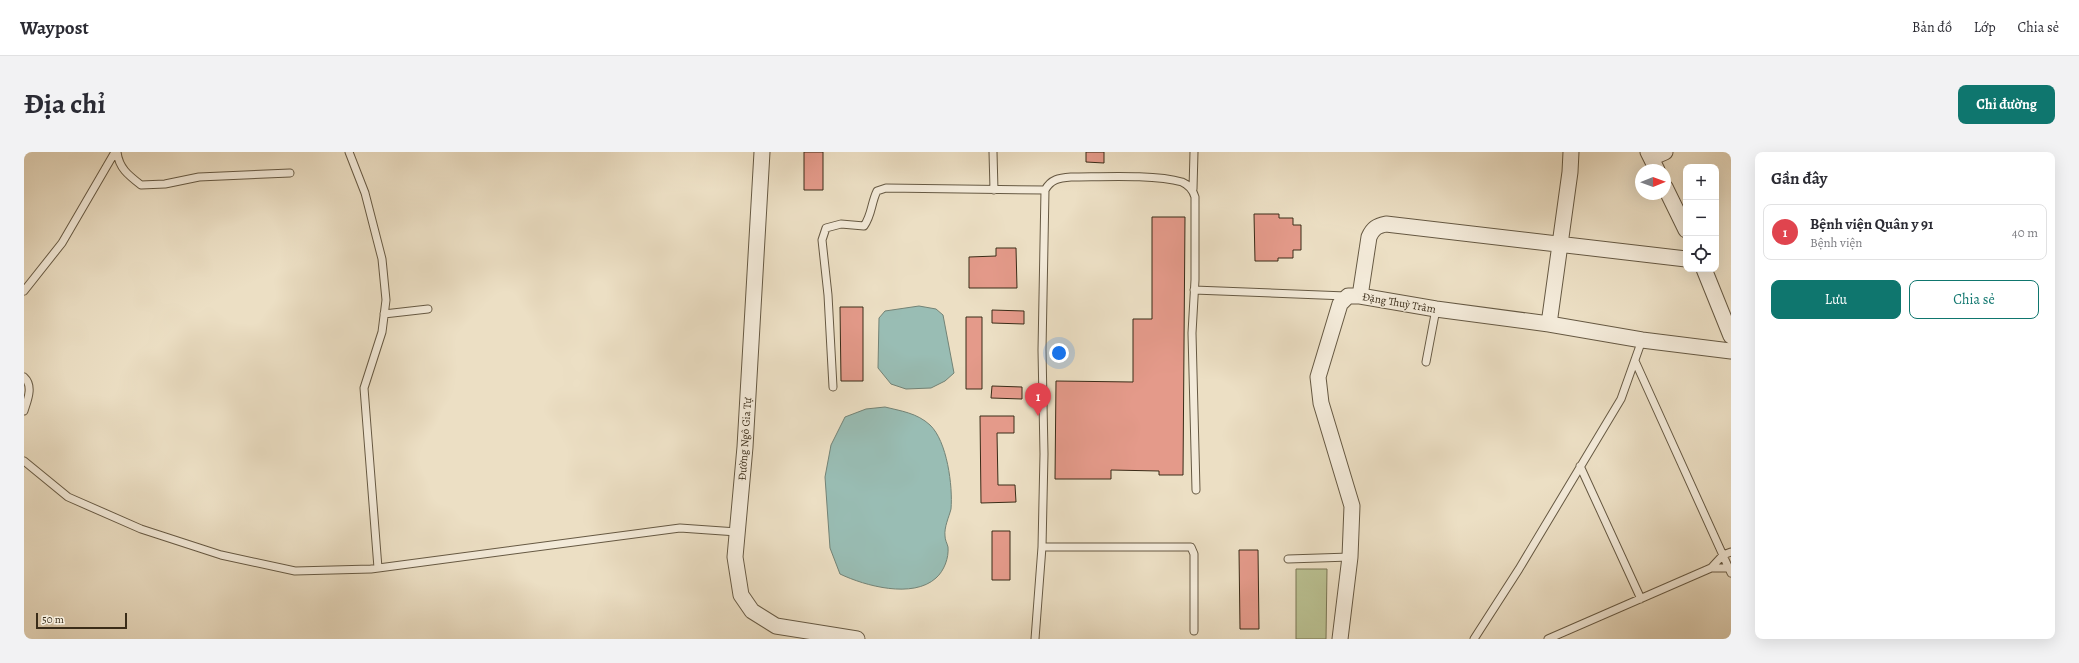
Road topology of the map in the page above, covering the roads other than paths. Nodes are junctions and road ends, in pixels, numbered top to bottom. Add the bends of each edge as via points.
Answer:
1 (116, 152) edge
2 (350, 152) edge
3 (762, 152) edge
4 (993, 152) edge
5 (1194, 152) edge
6 (1571, 152) edge
7 (1665, 152) edge
8 (1652, 160) edge
9 (290, 172) dead end
10 (1193, 189) junction
11 (994, 190) junction
12 (1045, 190) junction
13 (1671, 199) edge
14 (1683, 224) edge
15 (1561, 244) junction
16 (1683, 259) edge
17 (1705, 272) edge
18 (1194, 290) junction
19 (24, 291) edge
20 (1354, 296) junction
21 (428, 309) dead end
22 (1436, 309) junction
23 (384, 314) junction
24 (1549, 324) junction
25 (1731, 336) edge
26 (1642, 340) junction
27 (1731, 351) edge
28 (1635, 361) junction
29 (1426, 362) dead end
30 (24, 377) edge
31 (833, 387) dead end
32 (24, 411) edge
33 (24, 461) edge
34 (1580, 466) junction
35 (1196, 490) dead end
36 (737, 532) junction
37 (1042, 547) junction
38 (1731, 552) edge
39 (1723, 555) junction
40 (1350, 557) junction
41 (1288, 559) dead end
42 (378, 568) junction
43 (1711, 568) junction
44 (1730, 570) edge
45 (1641, 599) junction
46 (1194, 631) dead end
47 (857, 639) edge
48 (1035, 639) edge
49 (1340, 639) edge
50 (1474, 639) edge
51 (1548, 639) edge

1 - 9 lane via 118,163 126,174 141,185 165,184 199,177
1 - 19 lane via 62,243
2 - 23 lane via 365,193 382,259 386,300
3 - 36 street, Đường Ngô Gia Tự via 745,447
4 - 11 lane
5 - 10 lane
6 - 15 street
7 - 8 street
10 - 12 lane via 1182,182 1153,178 1071,177 1057,178 1048,183
10 - 18 lane
11 - 12 lane
11 - 31 lane via 877,190 870,218 864,226 841,224 826,228 822,240
12 - 37 lane
13 - 14 street
15 - 16 street
15 - 20 street via 1386,224 1378,226 1372,230 1369,237
15 - 24 street
17 - 25 street
18 - 20 lane
18 - 35 lane via 1192,378
20 - 22 street, Đặng Thuỳ Trâm
20 - 40 street, Đặng Thuỳ Trâm via 1340,304 1318,376 1321,403 1352,506
21 - 23 lane
22 - 24 street, Đặng Thuỳ Trâm
22 - 29 lane
23 - 42 lane via 382,332 364,388
24 - 26 street, Đặng Thuỳ Trâm
26 - 27 street, Đặng Thuỳ Trâm
26 - 28 lane
28 - 34 lane via 1621,400
28 - 39 lane
30 - 32 lane via 30,393
33 - 42 lane via 68,497 141,529 221,554 295,571
34 - 45 lane
34 - 50 lane
36 - 42 lane via 680,528
36 - 47 street, Đường Ngô Gia Tự via 735,557 740,595 752,611 776,626
37 - 46 lane via 1191,547 1194,554
37 - 48 lane
38 - 39 lane
39 - 43 lane
39 - 44 lane
40 - 41 lane
40 - 49 street, Đặng Thuỳ Trâm
43 - 44 lane
43 - 45 lane
45 - 51 lane

